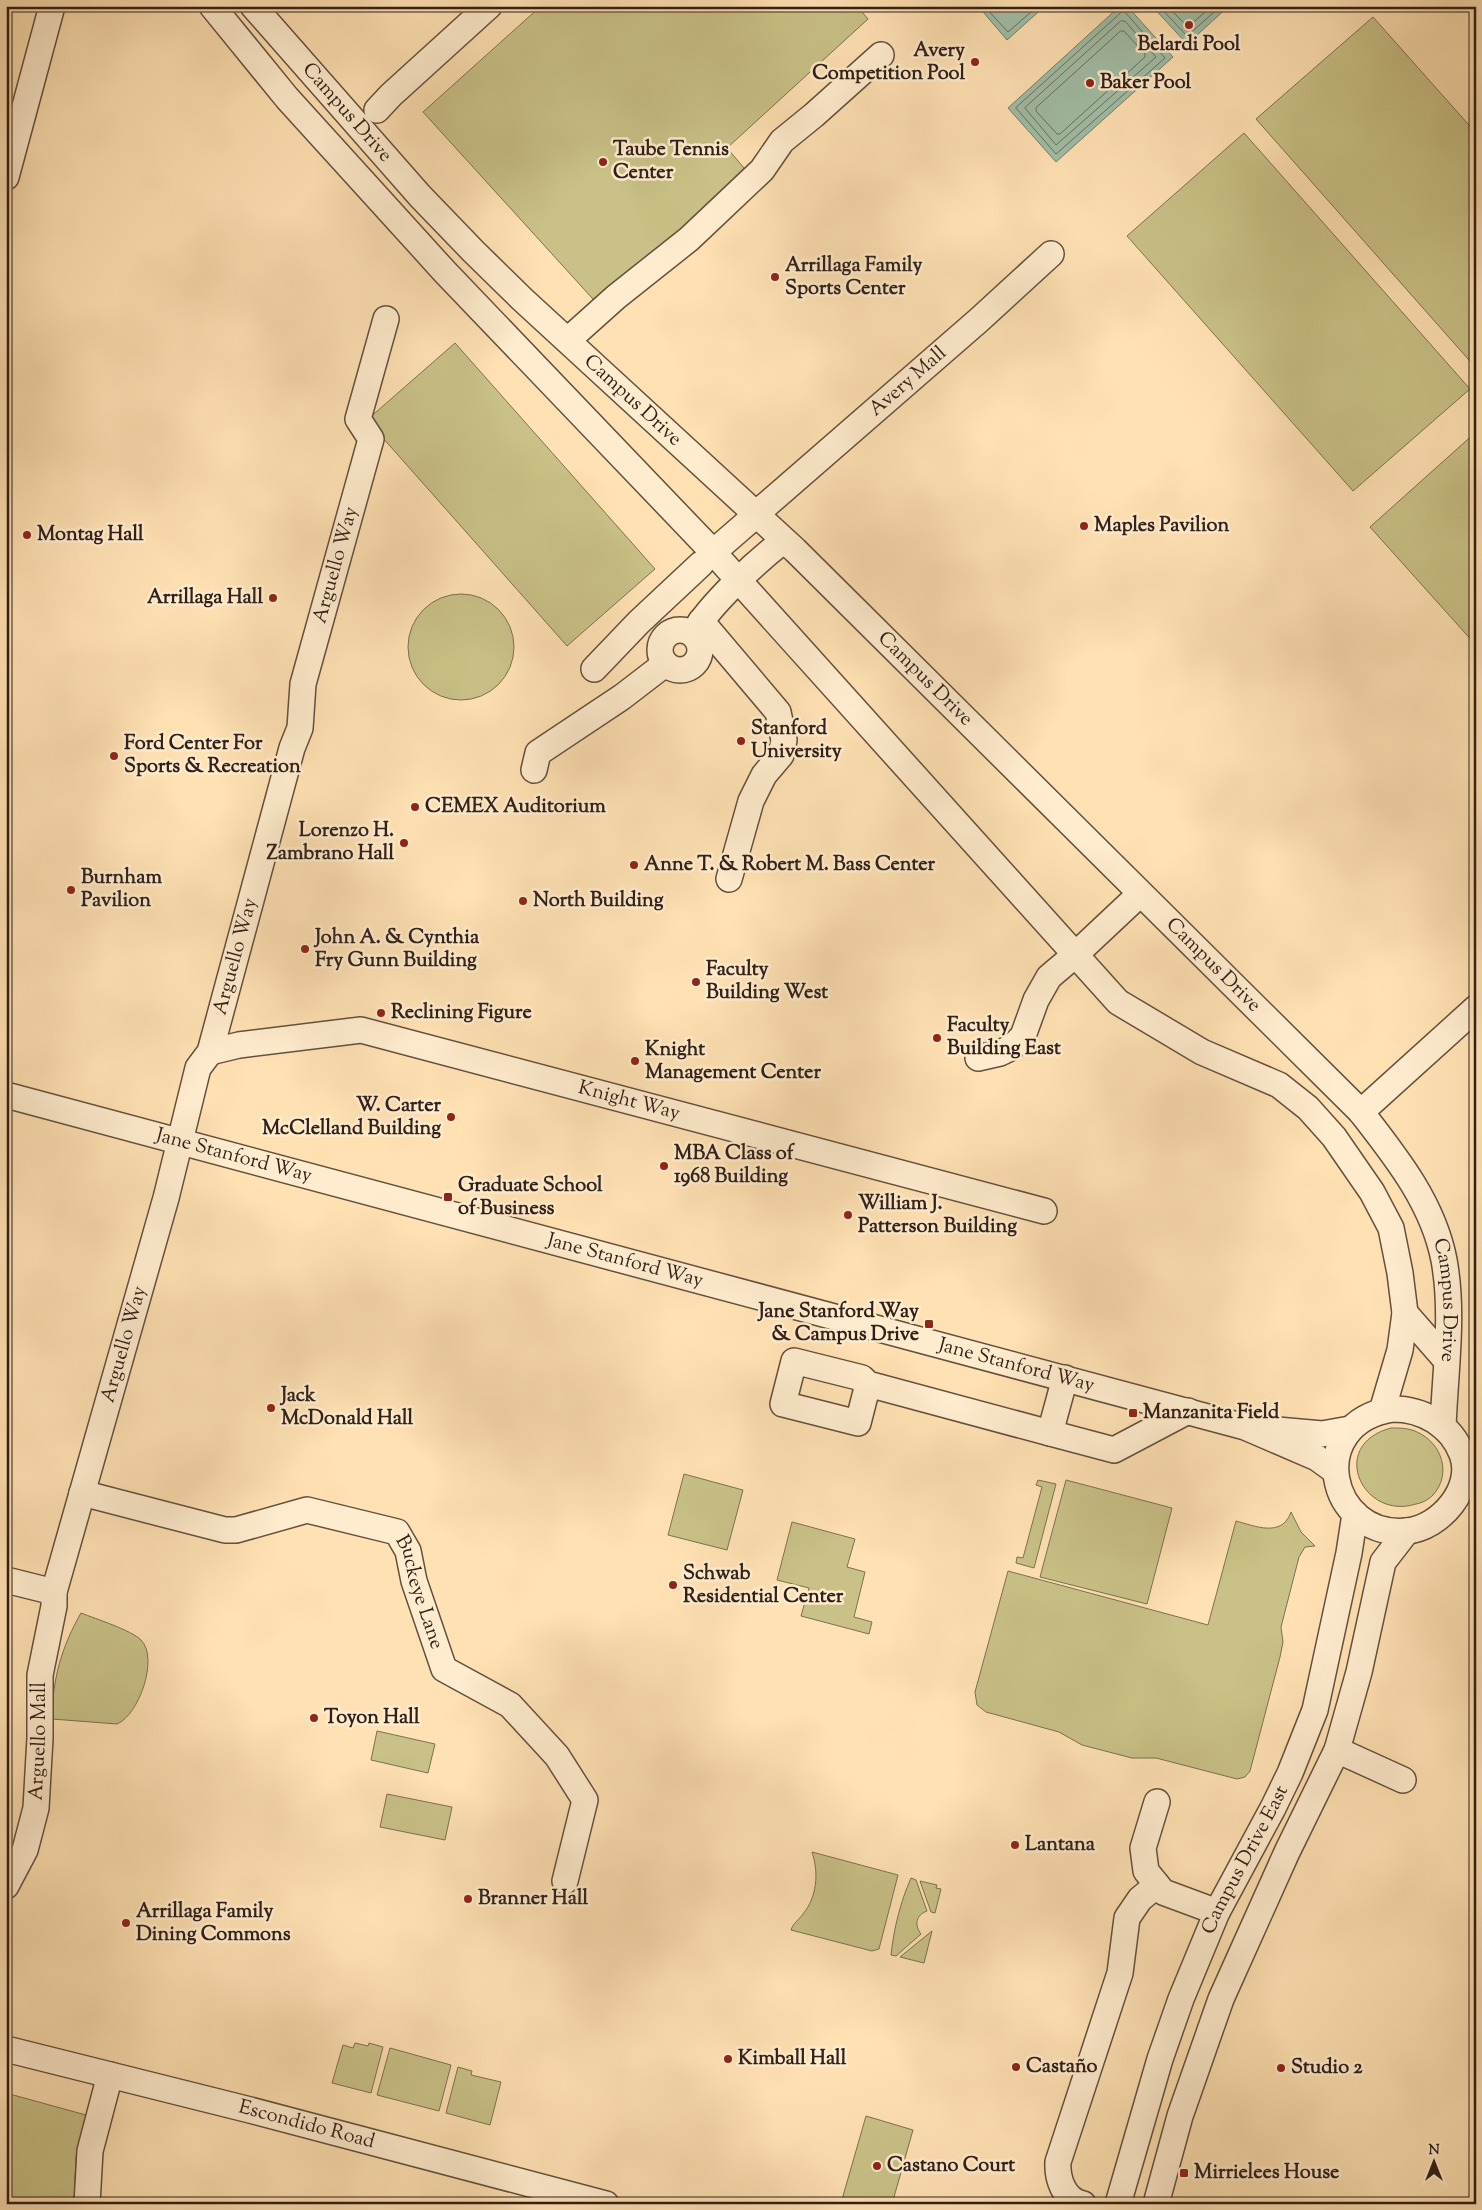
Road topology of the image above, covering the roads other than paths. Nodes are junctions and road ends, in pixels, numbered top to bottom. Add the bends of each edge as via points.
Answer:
1 (52, 6) edge
2 (212, 6) edge
3 (253, 6) edge
4 (489, 6) edge
5 (881, 55) dead end
6 (377, 110) dead end
7 (6, 177) edge
8 (1051, 254) dead end
9 (386, 319) dead end
10 (568, 340) junction
11 (783, 541) junction
12 (738, 581) junction
13 (697, 627) junction
14 (594, 669) dead end
15 (534, 770) dead end
16 (729, 878) dead end
17 (1140, 894) junction
18 (1075, 955) junction
19 (1476, 1008) edge
20 (210, 1052) junction
21 (978, 1058) dead end
22 (6, 1095) edge
23 (1362, 1112) junction
24 (181, 1141) junction
25 (1044, 1211) dead end
26 (1404, 1313) junction
27 (1446, 1360) junction
28 (1065, 1378) junction
29 (868, 1384) dead end
30 (1188, 1411) junction
31 (1382, 1411) junction
32 (1245, 1426) junction
33 (1443, 1427) junction
34 (1350, 1429) junction
35 (1050, 1433) junction
36 (1469, 1457) edge
37 (1335, 1471) junction
38 (82, 1493) junction
39 (1465, 1502) edge
40 (1355, 1514) junction
41 (1407, 1531) junction
42 (6, 1580) edge
43 (1342, 1583) junction
44 (54, 1592) junction
45 (1369, 1622) junction
46 (1337, 1750) junction
47 (1403, 1780) dead end
48 (1157, 1802) dead end
49 (565, 1881) dead end
50 (1157, 1885) junction
51 (6, 1886) edge
52 (1217, 1912) junction
53 (6, 2049) edge
54 (110, 2075) junction
55 (87, 2204) edge
56 (606, 2204) edge
57 (1083, 2204) edge
58 (1118, 2204) edge
59 (1156, 2204) edge

1 - 7 street
2 - 12 street, Campus Drive via 287,98 445,272 714,552
3 - 10 street, Campus Drive via 420,196 515,292
4 - 6 street
5 - 10 street via 782,141 762,170 689,239
8 - 14 street, Avery Mall via 756,514 639,622
9 - 20 street, Arguello Way via 358,419 371,439 303,684 300,728
10 - 11 street, Campus Drive
11 - 12 street
11 - 17 street, Campus Drive
12 - 13 street
12 - 18 street, Campus Drive
13 - 15 street via 687,631 675,630 665,636 660,647 665,664 538,753
13 - 16 street via 778,712 784,740 781,755 764,775 751,801
17 - 18 street
17 - 23 street, Campus Drive
18 - 21 street via 1049,977 1036,1000 1024,1036 1000,1053
18 - 26 street, Campus Drive via 1118,1002 1202,1052 1279,1085 1308,1108 1334,1137 1372,1192 1391,1228
19 - 23 street
20 - 24 street, Arguello Way via 198,1068
20 - 25 street, Knight Way via 239,1045 361,1030
22 - 24 street, Jane Stanford Way
23 - 27 street, Campus Drive via 1418,1190 1432,1221 1444,1260 1448,1307
24 - 28 street, Jane Stanford Way
24 - 38 street, Arguello Way
26 - 27 street
26 - 31 street, Campus Drive via 1400,1350
27 - 33 street, Campus Drive
28 - 30 street, Jane Stanford Way
28 - 35 street
29 - 35 street
30 - 32 street, Jane Stanford Way
30 - 35 street via 1114,1450
31 - 33 street, Jane Stanford Way via 1405,1409 1424,1414
31 - 34 street, Jane Stanford Way
32 - 34 street, Jane Stanford Way via 1322,1434
32 - 37 street, Jane Stanford Way via 1317,1458
33 - 36 street, Jane Stanford Way
34 - 37 street, Jane Stanford Way via 1339,1446
36 - 39 street, Jane Stanford Way via 1461,1487
37 - 40 street, Jane Stanford Way via 1341,1494
38 - 44 street, Arguello Way
38 - 49 street, Buckeye Lane via 225,1530 307,1510 398,1532 408,1551 414,1581 444,1669 510,1705 557,1756 585,1800
39 - 41 street, Jane Stanford Way via 1422,1528
40 - 41 street, Jane Stanford Way via 1390,1531
40 - 43 street, Campus Drive East
41 - 45 street, Campus Drive East via 1383,1562
42 - 44 street
43 - 45 street
43 - 52 street, Campus Drive East via 1315,1710 1290,1773
44 - 51 street, Arguello Mall via 40,1674 36,1808 25,1850
45 - 46 street, Campus Drive East
46 - 47 street
46 - 59 street, Campus Drive East via 1221,1999 1180,2116
48 - 50 street via 1143,1848 1146,1871
50 - 52 street via 1163,1892
50 - 57 street via 1140,1899 1127,1918 1120,1974 1058,2162 1062,2187
52 - 58 street, Campus Drive East via 1160,2059
53 - 54 street, Escondido Road
54 - 55 street via 90,2151
54 - 56 street, Escondido Road

